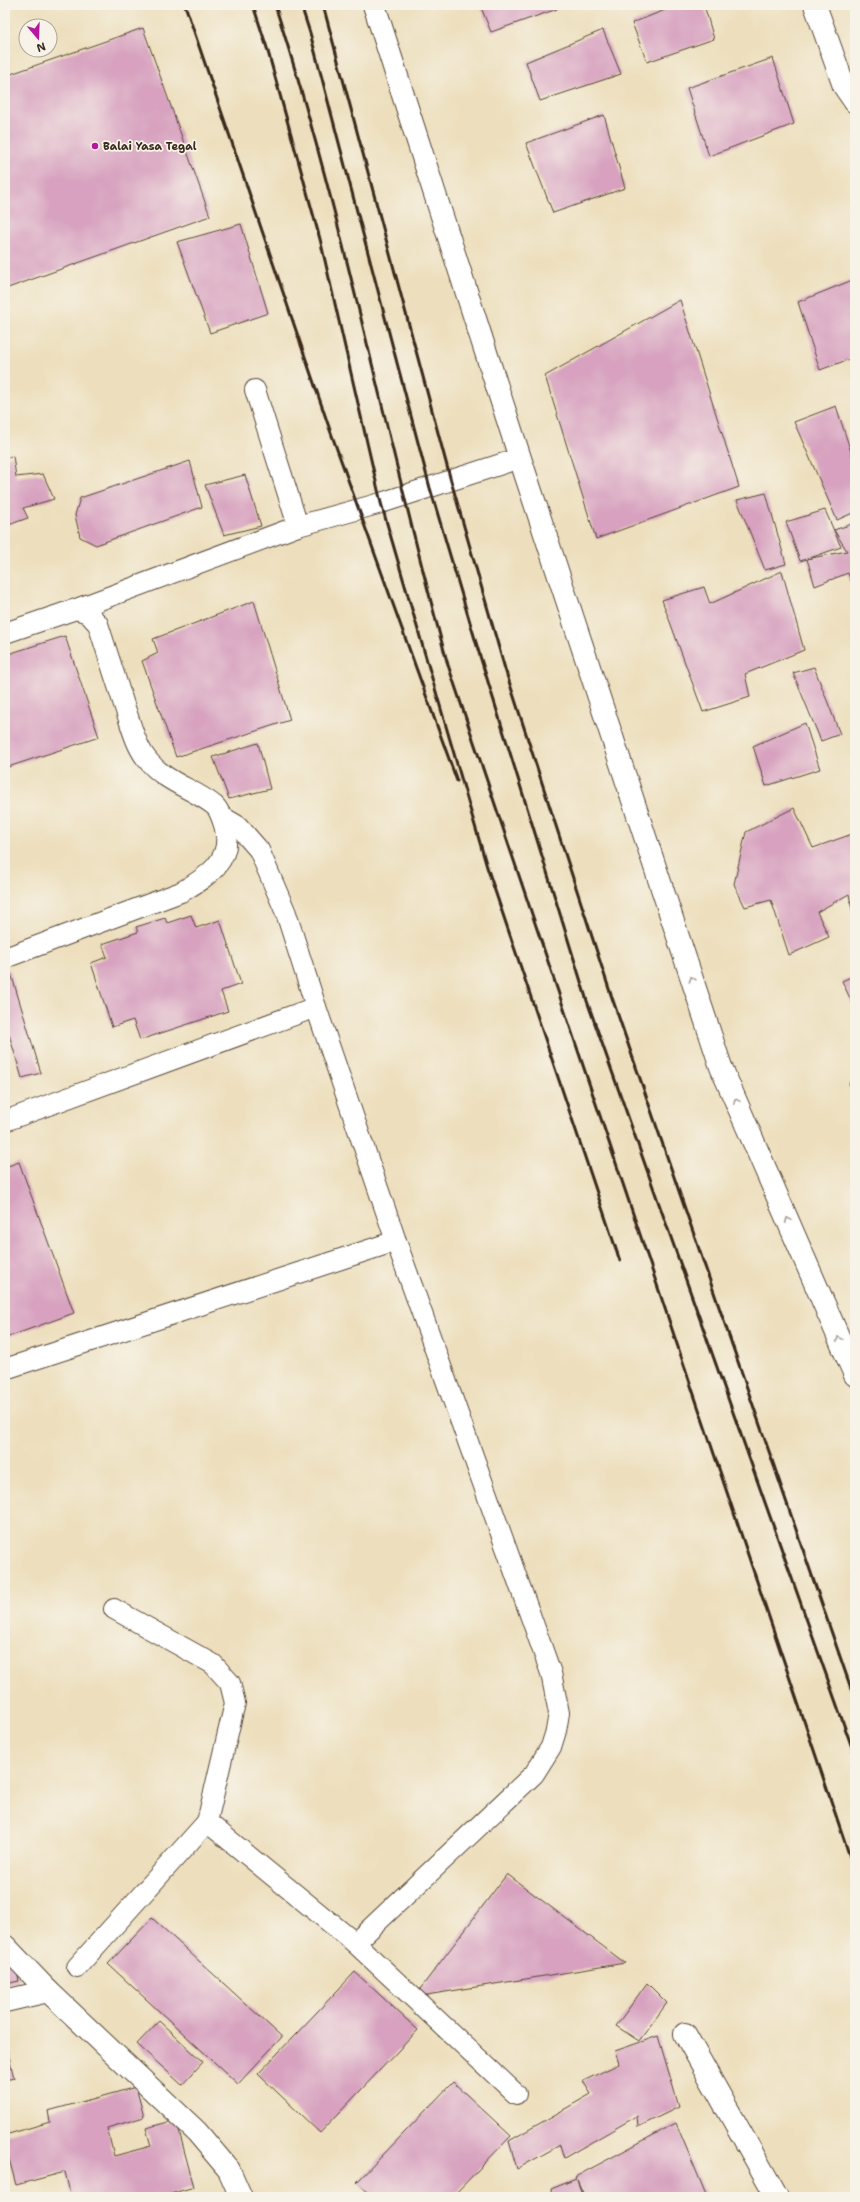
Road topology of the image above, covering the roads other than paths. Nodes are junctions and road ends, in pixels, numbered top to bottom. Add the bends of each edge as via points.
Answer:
1 (374, 5) edge
2 (815, 5) edge
3 (855, 102) edge
4 (255, 390) dead end
5 (520, 458) junction
6 (298, 526) junction
7 (76, 609) junction
8 (5, 633) edge
9 (221, 816) junction
10 (5, 958) edge
11 (316, 1007) junction
12 (5, 1121) edge
13 (396, 1241) junction
14 (5, 1369) edge
15 (855, 1375) edge
16 (114, 1609) dead end
17 (207, 1822) junction
18 (355, 1943) junction
19 (5, 1946) edge
20 (77, 1967) dead end
21 (48, 1991) junction
22 (5, 2001) edge
23 (685, 2034) dead end
24 (516, 2094) dead end
25 (771, 2195) edge
26 (241, 2197) edge

1 - 5 street
2 - 3 street via 844,86
4 - 6 lane
5 - 6 lane via 430,488
15 -> 5 street via 721,1067
6 - 7 lane
7 - 8 lane
7 - 9 lane via 88,613 98,624 135,736 145,757 163,776 216,807
9 - 10 lane via 227,834 225,850 218,865 205,878 181,892
9 - 11 lane via 238,826 259,850 286,913
11 - 12 lane
11 - 13 lane
13 - 14 lane
13 - 18 lane via 552,1673 559,1713 551,1748 534,1774
16 - 17 lane via 213,1664 230,1683 235,1703
17 - 18 lane
17 - 20 lane
18 - 24 lane
19 - 21 street
21 - 22 street
21 - 26 street via 197,2132 230,2170
23 - 25 street

